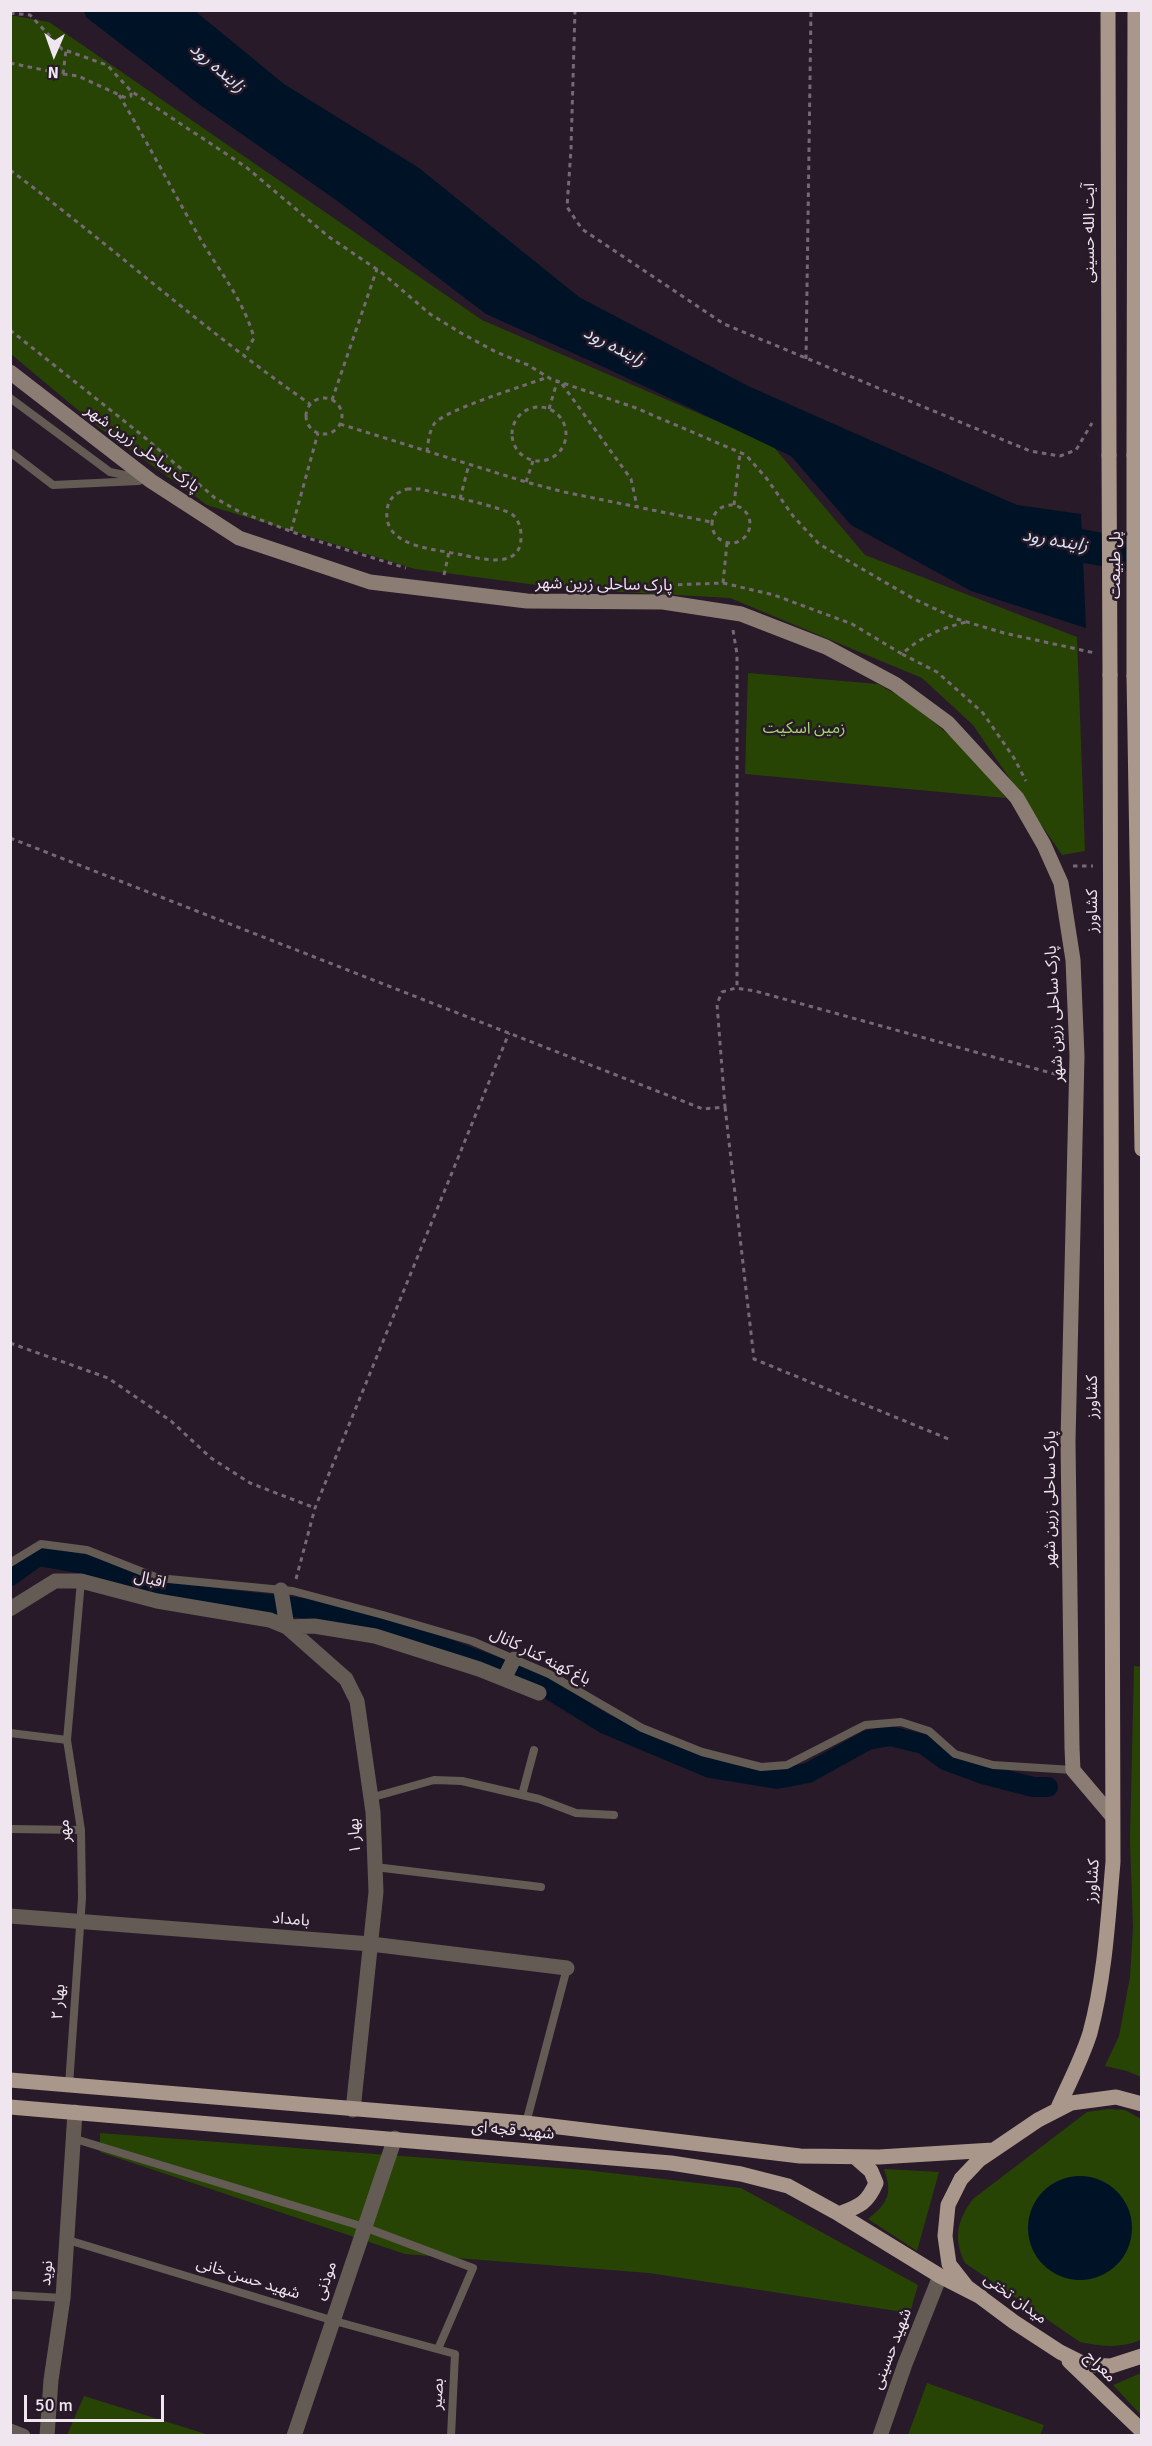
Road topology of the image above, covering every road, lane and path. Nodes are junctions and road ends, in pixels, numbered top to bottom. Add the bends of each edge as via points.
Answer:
1 (575, 10) edge
2 (811, 10) edge
3 (1107, 10) edge
4 (1135, 10) edge
5 (10, 13) edge
6 (66, 51) junction
7 (10, 63) edge
8 (63, 74) junction
9 (131, 91) junction
10 (119, 95) junction
11 (10, 170) edge
12 (377, 269) junction
13 (10, 330) edge
14 (244, 355) junction
15 (806, 359) junction
16 (10, 372) edge
17 (548, 377) junction
18 (559, 382) junction
19 (10, 398) edge
20 (332, 400) junction
21 (310, 404) junction
22 (549, 409) junction
23 (1094, 418) dead end
24 (340, 424) junction
25 (318, 433) junction
26 (10, 452) edge
27 (427, 452) junction
28 (740, 453) junction
29 (1109, 455) joint
30 (533, 460) junction
31 (469, 464) junction
32 (151, 481) junction
33 (526, 482) junction
34 (460, 499) junction
35 (734, 505) junction
36 (637, 506) junction
37 (711, 522) junction
38 (291, 531) junction
39 (727, 543) junction
40 (449, 552) junction
41 (406, 568) dead end
42 (443, 579) dead end
43 (723, 583) junction
44 (663, 585) dead end
45 (729, 612) junction
46 (967, 621) junction
47 (1099, 654) dead end
48 (1110, 675) joint
49 (10, 838) edge
50 (737, 988) junction
51 (509, 1033) junction
52 (1069, 1078) dead end
53 (725, 1107) junction
54 (1142, 1149) edge
55 (10, 1343) edge
56 (951, 1440) dead end
57 (315, 1508) junction
58 (10, 1563) edge
59 (81, 1581) junction
60 (287, 1590) junction
61 (10, 1609) edge
62 (287, 1627) junction
63 (514, 1659) junction
64 (504, 1679) junction
65 (539, 1693) dead end
66 (10, 1733) edge
67 (67, 1740) junction
68 (534, 1750) dead end
69 (1073, 1770) junction
70 (522, 1795) junction
71 (370, 1798) junction
72 (614, 1815) dead end
73 (1112, 1816) junction
74 (10, 1829) edge
75 (81, 1830) junction
76 (375, 1867) junction
77 (541, 1887) dead end
78 (10, 1916) edge
79 (80, 1920) junction
80 (371, 1944) junction
81 (567, 1968) joint
82 (10, 2080) edge
83 (69, 2085) junction
84 (1142, 2104) edge
85 (10, 2107) edge
86 (353, 2110) junction
87 (1057, 2110) junction
88 (75, 2112) junction
89 (526, 2123) junction
90 (72, 2138) junction
91 (395, 2138) junction
92 (993, 2150) junction
93 (855, 2157) junction
94 (839, 2214) junction
95 (364, 2227) junction
96 (68, 2240) junction
97 (940, 2276) junction
98 (10, 2295) edge
99 (981, 2297) junction
100 (63, 2298) junction
101 (331, 2320) junction
102 (438, 2349) junction
103 (1060, 2352) junction
104 (455, 2354) joint
105 (1142, 2356) edge
106 (10, 2431) edge
107 (1142, 2431) edge
108 (23, 2436) edge
109 (47, 2436) edge
110 (294, 2436) edge
111 (451, 2436) edge
112 (880, 2436) edge

1 - 15 path via 567,207 582,229 724,324
2 - 15 path
3 - 29 main road, آیت الله حسینی
4 - 54 main road, پل طبیعت, bridge via 1134,676
5 - 6 path via 30,15
6 - 8 path
6 - 9 path via 107,65
7 - 8 path
8 - 10 path via 78,76
9 - 10 path via 126,98
9 - 12 path via 246,167 329,237
10 - 14 path via 238,298 254,338
11 - 14 path
12 - 17 path via 430,314
12 - 20 path
13 - 38 path via 215,498
14 - 21 path
15 - 23 path via 1030,451 1060,456 1076,450
16 - 32 street, پارک ساحلی زرین شهر
17 - 18 path
17 - 27 path via 435,423
18 - 22 path
18 - 28 path via 636,408
18 - 36 path via 630,479
19 - 32 lane via 110,472
20 - 21 path via 321,398
20 - 24 path via 340,409
21 - 25 path via 306,420
22 - 30 path via 563,421 566,438 558,454 542,461
22 - 30 path via 524,411 513,425 513,443
24 - 25 path via 329,433
24 - 27 path
25 - 38 path
26 - 32 lane via 53,484
27 - 31 path
28 - 35 path
28 - 46 path via 753,463 819,544 914,599
29 - 48 main road, پل طبیعت, bridge
30 - 33 path
31 - 33 path
31 - 34 path
32 - 45 street, پارک ساحلی زرین شهر via 238,538 370,582 527,601 663,602
33 - 36 path
34 - 40 path via 507,511 519,523 521,541 514,555 497,561
34 - 40 path via 407,489 391,498 387,509 390,527 399,538
35 - 37 path via 721,507
35 - 39 path via 749,517 750,529 742,540
36 - 37 path
37 - 39 path via 714,534
38 - 41 path
39 - 43 path
40 - 42 path
43 - 44 path
43 - 46 path via 774,595 842,620 902,654 931,634
45 - 50 path via 737,654
45 - 69 street, پارک ساحلی زرین شهر via 826,647 895,684 948,723 1017,798 1061,883 1073,960 1077,1056 1068,1441
46 - 47 path
48 - 73 main road, کشاورز
49 - 51 path
50 - 52 path
50 - 53 path via 722,992 717,1004
51 - 53 path via 703,1109
51 - 57 path
53 - 56 path via 754,1359
55 - 57 path via 108,1378 171,1421 211,1458 250,1483
57 - 60 path
58 - 60 lane, باغ کهنه کنار کانال via 41,1544 87,1550 158,1578
59 - 61 street, اقبال via 55,1581
59 - 62 street, اقبال via 157,1601 270,1620
59 - 67 lane, مهر
60 - 62 street
60 - 63 lane, باغ کهنه کنار کانال via 472,1641
62 - 64 street via 314,1626 375,1636
62 - 71 street, بهار ۱ via 346,1679 357,1701
63 - 64 street
63 - 69 lane, باغ کهنه کنار کانال via 549,1674 642,1728 702,1752 761,1767 787,1765 865,1725 901,1722 929,1731 955,1754 993,1765
64 - 65 street
66 - 67 lane
67 - 75 lane, مهر
68 - 70 lane
69 - 73 street
70 - 71 lane via 462,1781 434,1780
70 - 72 lane via 576,1813
71 - 76 street, بهار ۱
73 - 87 main road, کشاورز via 1113,1862 1107,1928 1094,2012 1080,2059
74 - 75 lane
75 - 79 lane, مهر
76 - 77 lane
76 - 80 street, بهار ۱
78 - 79 street, بامداد
79 - 80 street, بامداد
79 - 83 lane, بهار ۲
80 - 81 street, بامداد
80 - 86 street, بهار ۱
81 - 89 lane
82 - 83 main road, شهید قجه ای
83 - 86 main road, شهید قجه ای
84 - 87 main road, میدان تختی via 1116,2097 1071,2103
85 - 88 main road, شهید قجه ای
86 - 89 main road, شهید قجه ای
87 - 92 main road, میدان تختی
88 - 90 street, نوید
88 - 91 main road, شهید قجه ای
89 - 93 main road, شهید قجه ای via 800,2156
90 - 95 lane
90 - 96 street, نوید
91 - 94 main road, شهید قجه ای via 671,2163 741,2174 788,2186
91 - 95 street, موذنی
92 - 93 main road, شهید قجه ای
92 - 99 main road, میدان تختی via 961,2179 948,2205 945,2236 950,2264 967,2287
93 - 94 main road via 871,2171 876,2184 869,2198
94 - 97 main road, شهید قجه ای
95 - 101 street, موذنی
95 - 102 lane via 473,2268
96 - 100 street, نوید
96 - 101 lane, شهید حسن خانی
97 - 99 main road, شهید قجه ای
97 - 112 street, شهید حسینی
98 - 100 lane
99 - 103 main road, میدان تختی
100 - 109 street, نوید
101 - 102 lane, شهید حسن خانی
101 - 110 street, موذنی
102 - 104 lane, شهید حسن خانی
103 - 105 main road, میدان تختی via 1086,2365 1111,2366
103 - 107 main road, معراج
104 - 111 lane, بصیر
106 - 108 street

